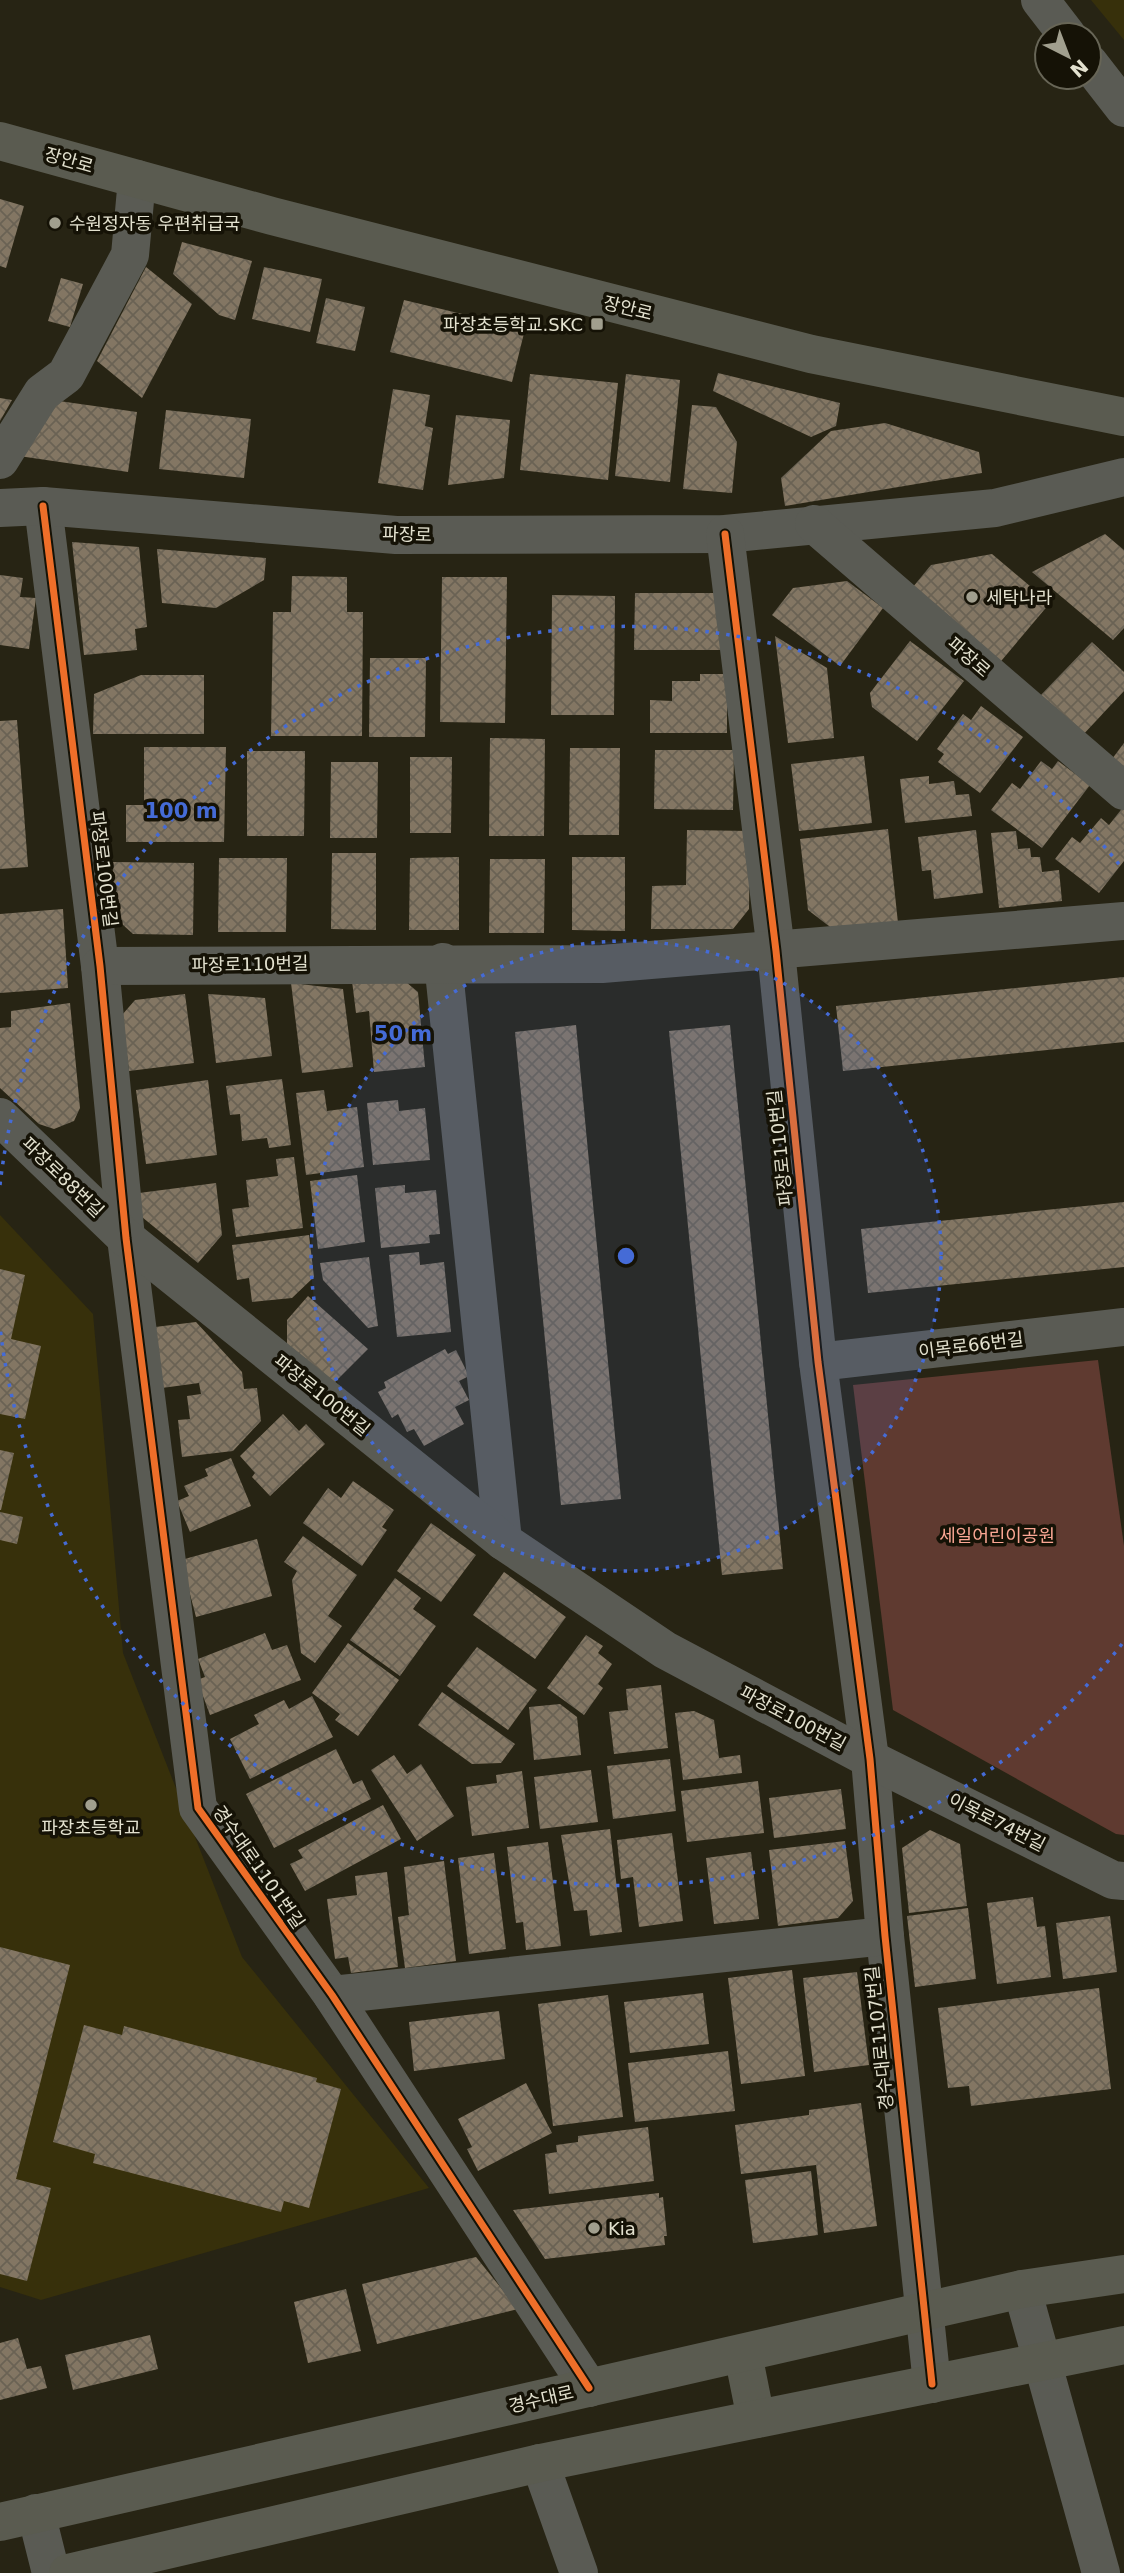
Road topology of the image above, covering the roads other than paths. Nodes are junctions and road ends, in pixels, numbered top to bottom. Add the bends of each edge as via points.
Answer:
1 (1040, 0) edge
2 (1056, 21) edge
3 (1103, 81) edge
4 (1124, 108) edge
5 (0, 141) edge
6 (137, 179) junction
7 (1124, 417) edge
8 (0, 460) edge
9 (1124, 477) edge
10 (43, 506) junction
11 (0, 508) edge
12 (814, 524) junction
13 (725, 534) junction
14 (1124, 791) edge
15 (1124, 921) edge
16 (776, 951) junction
17 (443, 962) junction
18 (100, 966) junction
19 (0, 1116) edge
20 (126, 1238) junction
21 (1124, 1327) edge
22 (818, 1362) junction
23 (503, 1541) junction
24 (870, 1759) junction
25 (1124, 1881) edge
26 (885, 1936) junction
27 (332, 1995) junction
28 (1124, 2274) edge
29 (1021, 2290) junction
30 (923, 2314) junction
31 (1124, 2345) edge
32 (743, 2354) junction
33 (1040, 2361) junction
34 (932, 2384) junction
35 (589, 2388) junction
36 (756, 2420) junction
37 (540, 2463) junction
38 (36, 2513) junction
39 (0, 2522) edge
40 (570, 2571) edge
41 (51, 2573) edge
42 (68, 2573) edge
43 (1101, 2573) edge

1 - 2 street
3 - 4 street
5 - 6 main road, 장안로
6 - 7 main road, 장안로 via 811,354
6 - 8 street via 130,254 66,375 42,393
9 - 12 street, 파장로 via 995,508
10 - 11 street, 파장로
10 - 13 street, 파장로 via 396,535
10 - 18 street, 파장로100번길
12 - 13 street, 파장로
12 - 14 street, 파장로
13 - 16 street, 파장로110번길
15 - 16 street, 파장로110번길
16 - 17 street, 파장로110번길 via 601,964
16 - 22 street, 파장로110번길
17 - 18 street, 파장로110번길
17 - 23 street
18 - 20 street, 파장로100번길
19 - 20 street, 파장로88번길
20 - 23 street, 파장로100번길
20 - 27 street, 경수대로1101번길 via 198,1808
21 - 22 street, 이목로66번길
22 - 24 street, 파장로110번길
23 - 24 street, 파장로100번길 via 665,1650
24 - 25 street, 이목로74번길 via 1113,1880
24 - 26 street, 경수대로1107번길
26 - 27 street
26 - 30 street, 경수대로1107번길
27 - 35 street, 경수대로1101번길
28 - 29 main road, 경수대로
29 - 30 main road, 경수대로
29 - 33 street
30 - 32 main road, 경수대로
30 - 34 street, 경수대로1107번길
31 - 33 main road
32 - 35 main road, 경수대로
32 - 36 main road
33 - 34 main road
33 - 43 street
34 - 36 main road
35 - 38 main road, 경수대로
36 - 37 main road
37 - 40 street
37 - 42 main road
38 - 39 main road, 경수대로
38 - 41 street

